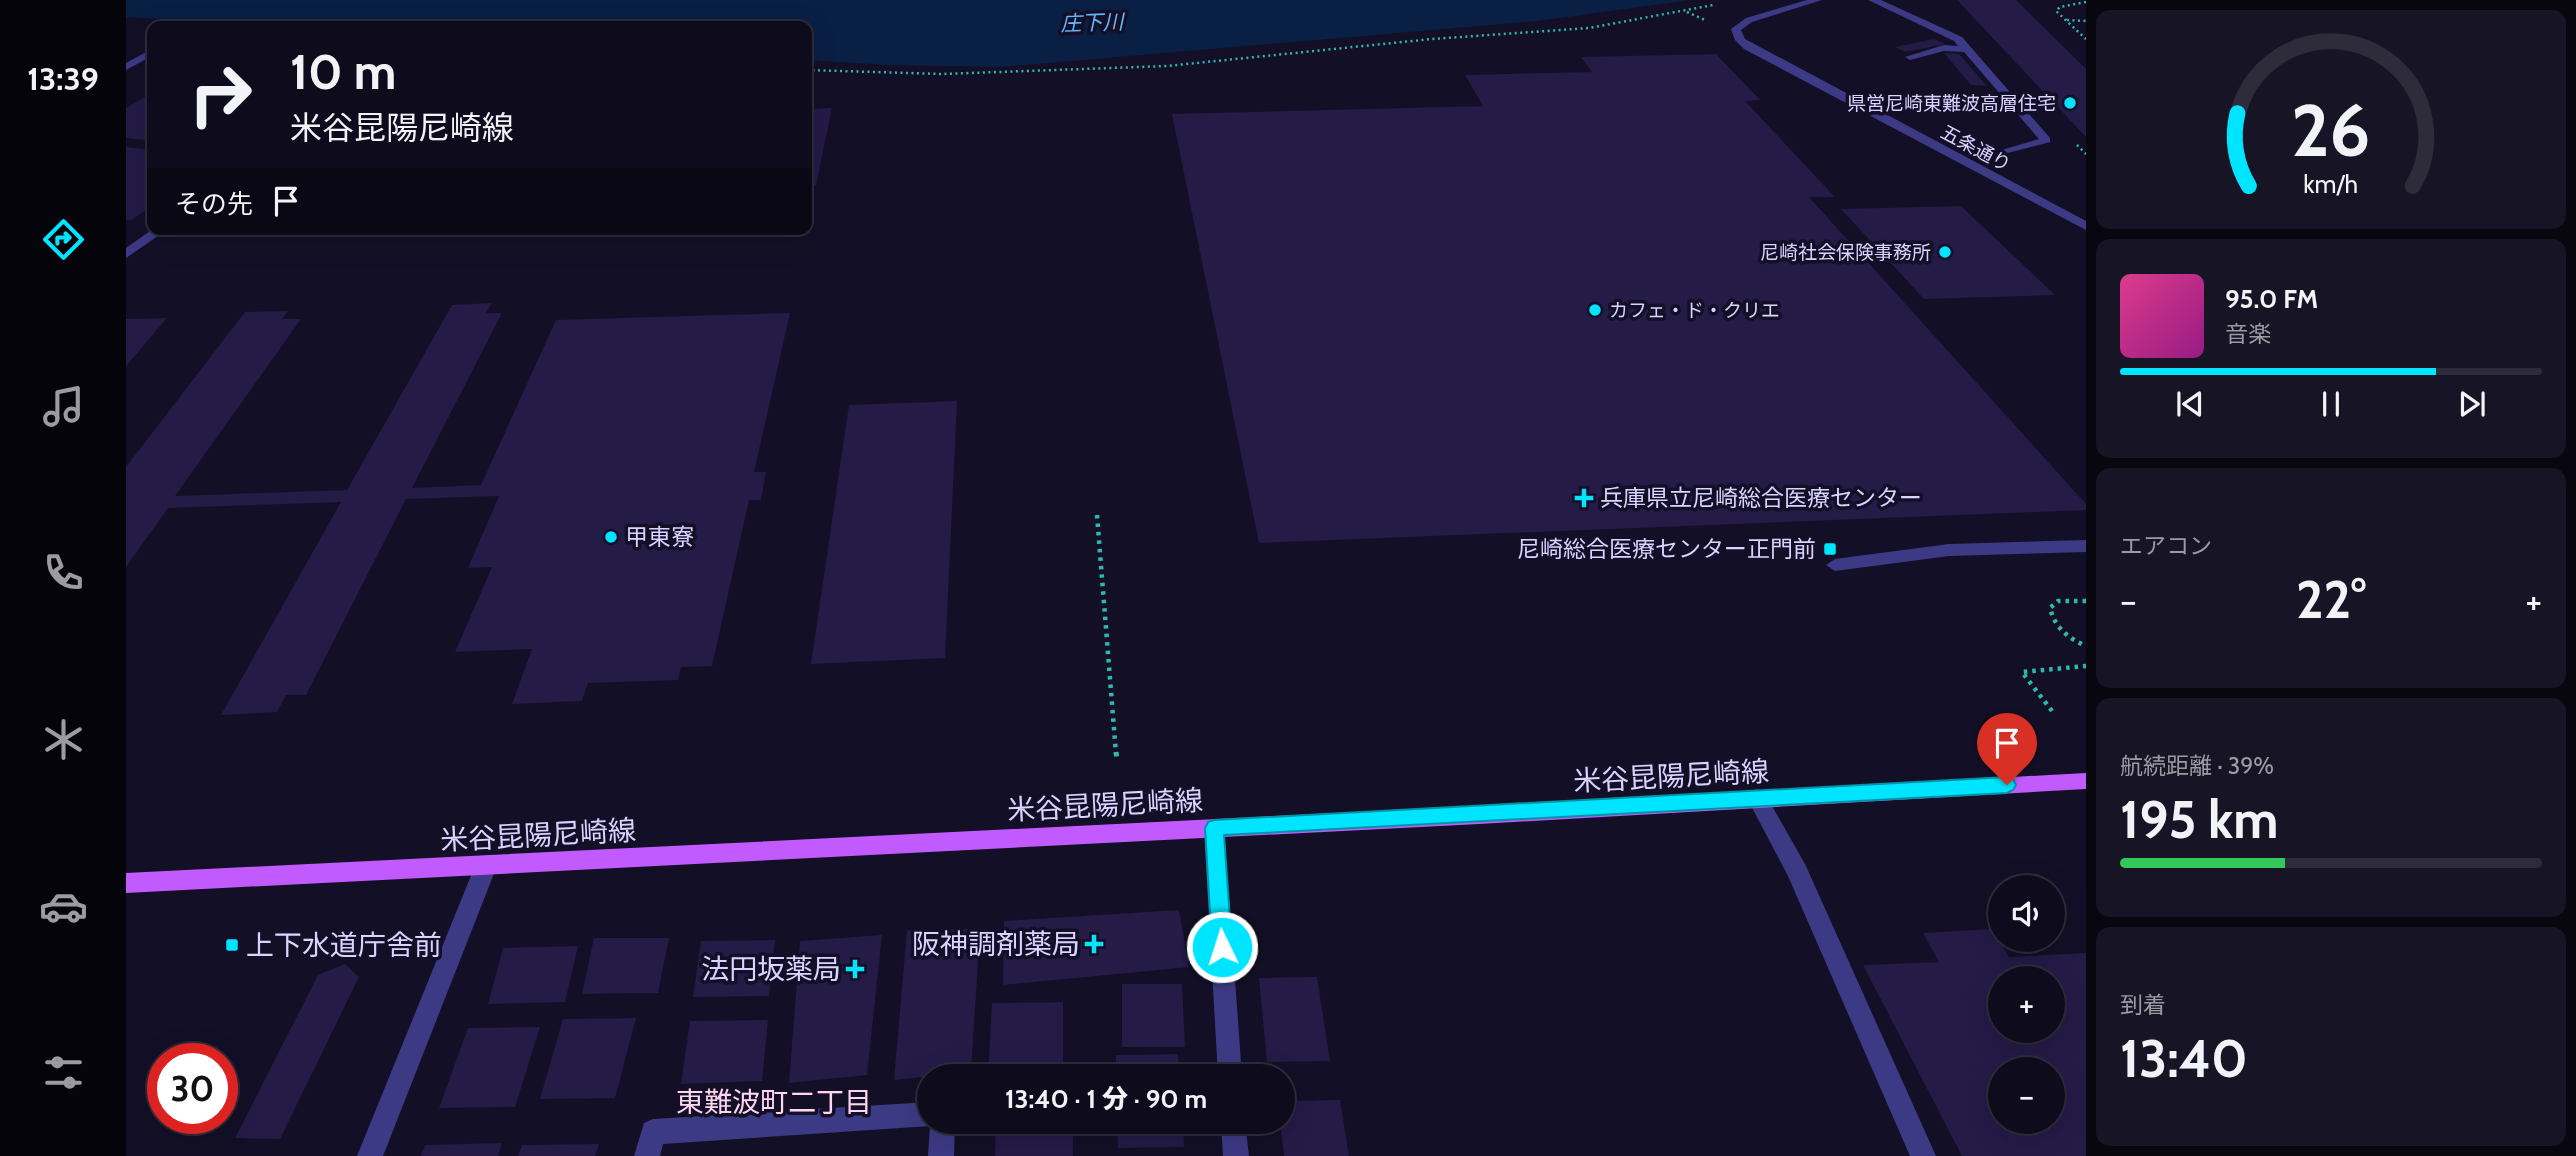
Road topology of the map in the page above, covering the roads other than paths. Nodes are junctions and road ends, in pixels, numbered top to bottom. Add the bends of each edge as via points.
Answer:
1 (1817, 0) edge
2 (1873, 0) edge
3 (1967, 48) junction
4 (147, 55) edge
5 (1910, 57) dead end
6 (126, 67) edge
7 (1992, 156) dead end
8 (2086, 226) edge
9 (153, 235) edge
10 (126, 254) edge
11 (2086, 546) edge
12 (1835, 565) dead end
13 (2086, 781) edge
14 (1757, 798) junction
15 (1214, 828) junction
16 (486, 866) junction
17 (126, 883) edge
18 (1229, 1064) edge
19 (917, 1115) edge
20 (942, 1134) edge
21 (1234, 1134) edge
22 (370, 1156) edge
23 (647, 1156) edge
24 (941, 1156) edge
25 (1236, 1156) edge
26 (1923, 1156) edge

1 - 8 street, 五条通り via 1749,20 1737,29 1740,40
2 - 3 street via 1958,39
3 - 5 street via 1944,48
3 - 7 street via 2046,140
4 - 6 street
9 - 10 street
11 - 12 street via 1949,550
13 - 14 main road, 米谷昆陽尼崎線
14 - 15 main road, 米谷昆陽尼崎線
14 - 26 street via 1797,871
15 - 16 main road, 米谷昆陽尼崎線
15 - 18 street
16 - 17 main road, 米谷昆陽尼崎線
16 - 22 street
19 - 23 street via 653,1132
20 - 24 street
21 - 25 street

